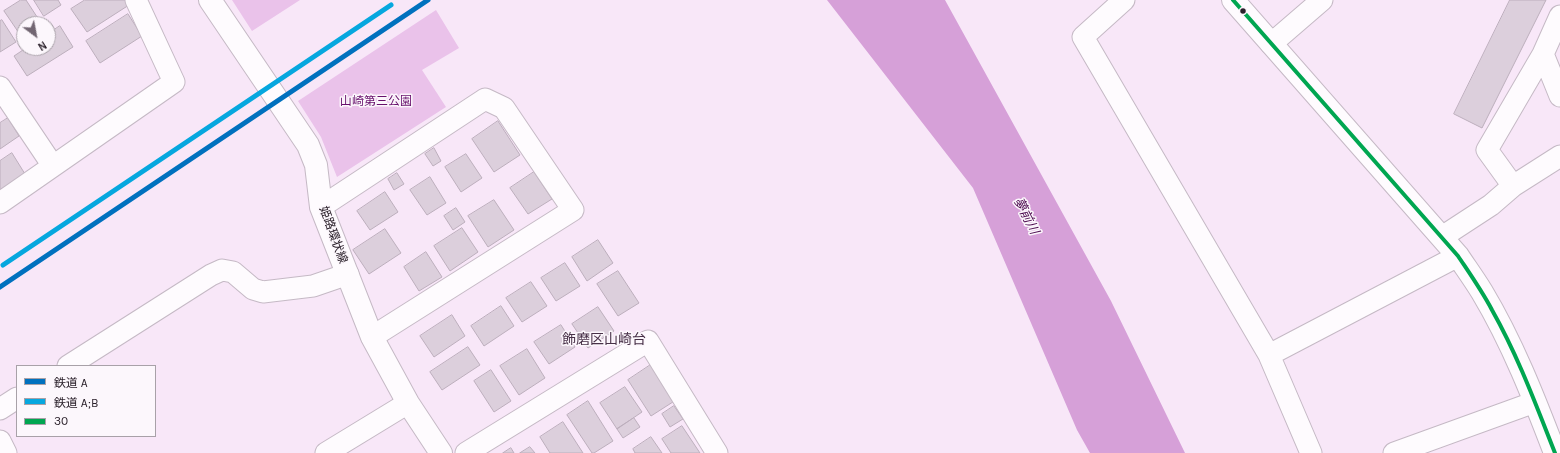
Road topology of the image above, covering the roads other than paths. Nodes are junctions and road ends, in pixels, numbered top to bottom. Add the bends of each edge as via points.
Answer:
1 (136, 0) edge
2 (210, 0) edge
3 (1124, 0) edge
4 (1233, 0) edge
5 (1322, 0) edge
6 (1560, 16) edge
7 (1272, 44) junction
8 (1543, 54) junction
9 (0, 87) edge
10 (1560, 96) edge
11 (1560, 156) edge
12 (53, 166) junction
13 (1513, 186) junction
14 (0, 203) edge
15 (321, 207) junction
16 (1442, 237) junction
17 (1458, 256) junction
18 (348, 274) junction
19 (372, 337) junction
20 (1269, 355) junction
21 (70, 365) edge
22 (16, 399) edge
23 (408, 402) junction
24 (1535, 402) junction
25 (0, 409) edge
26 (0, 441) edge
27 (1555, 444) edge
28 (6, 453) edge
29 (326, 453) edge
30 (441, 453) edge
31 (466, 453) edge
32 (717, 453) edge
33 (1311, 453) edge
34 (1394, 453) edge

1 - 12 street via 174,82
2 - 15 main road, 姫路環状線 via 308,145 316,165
3 - 20 street via 1083,36
4 - 7 main road
5 - 7 street
6 - 8 street
7 - 16 main road
8 - 10 street
8 - 13 street via 1487,150
9 - 12 street
11 - 13 street
12 - 14 street
13 - 16 street via 1491,205
15 - 18 main road, 姫路環状線
15 - 19 street via 485,99 504,108 573,210
16 - 17 main road
17 - 20 street
17 - 24 main road via 1496,316
18 - 19 main road, 姫路環状線
18 - 21 street via 313,286 263,292 253,289 232,272 222,270
19 - 23 main road, 姫路環状線
20 - 33 street
22 - 25 street
23 - 29 street
23 - 30 main road, 姫路環状線
24 - 27 main road
24 - 34 street
26 - 28 street
31 - 32 street via 648,341

